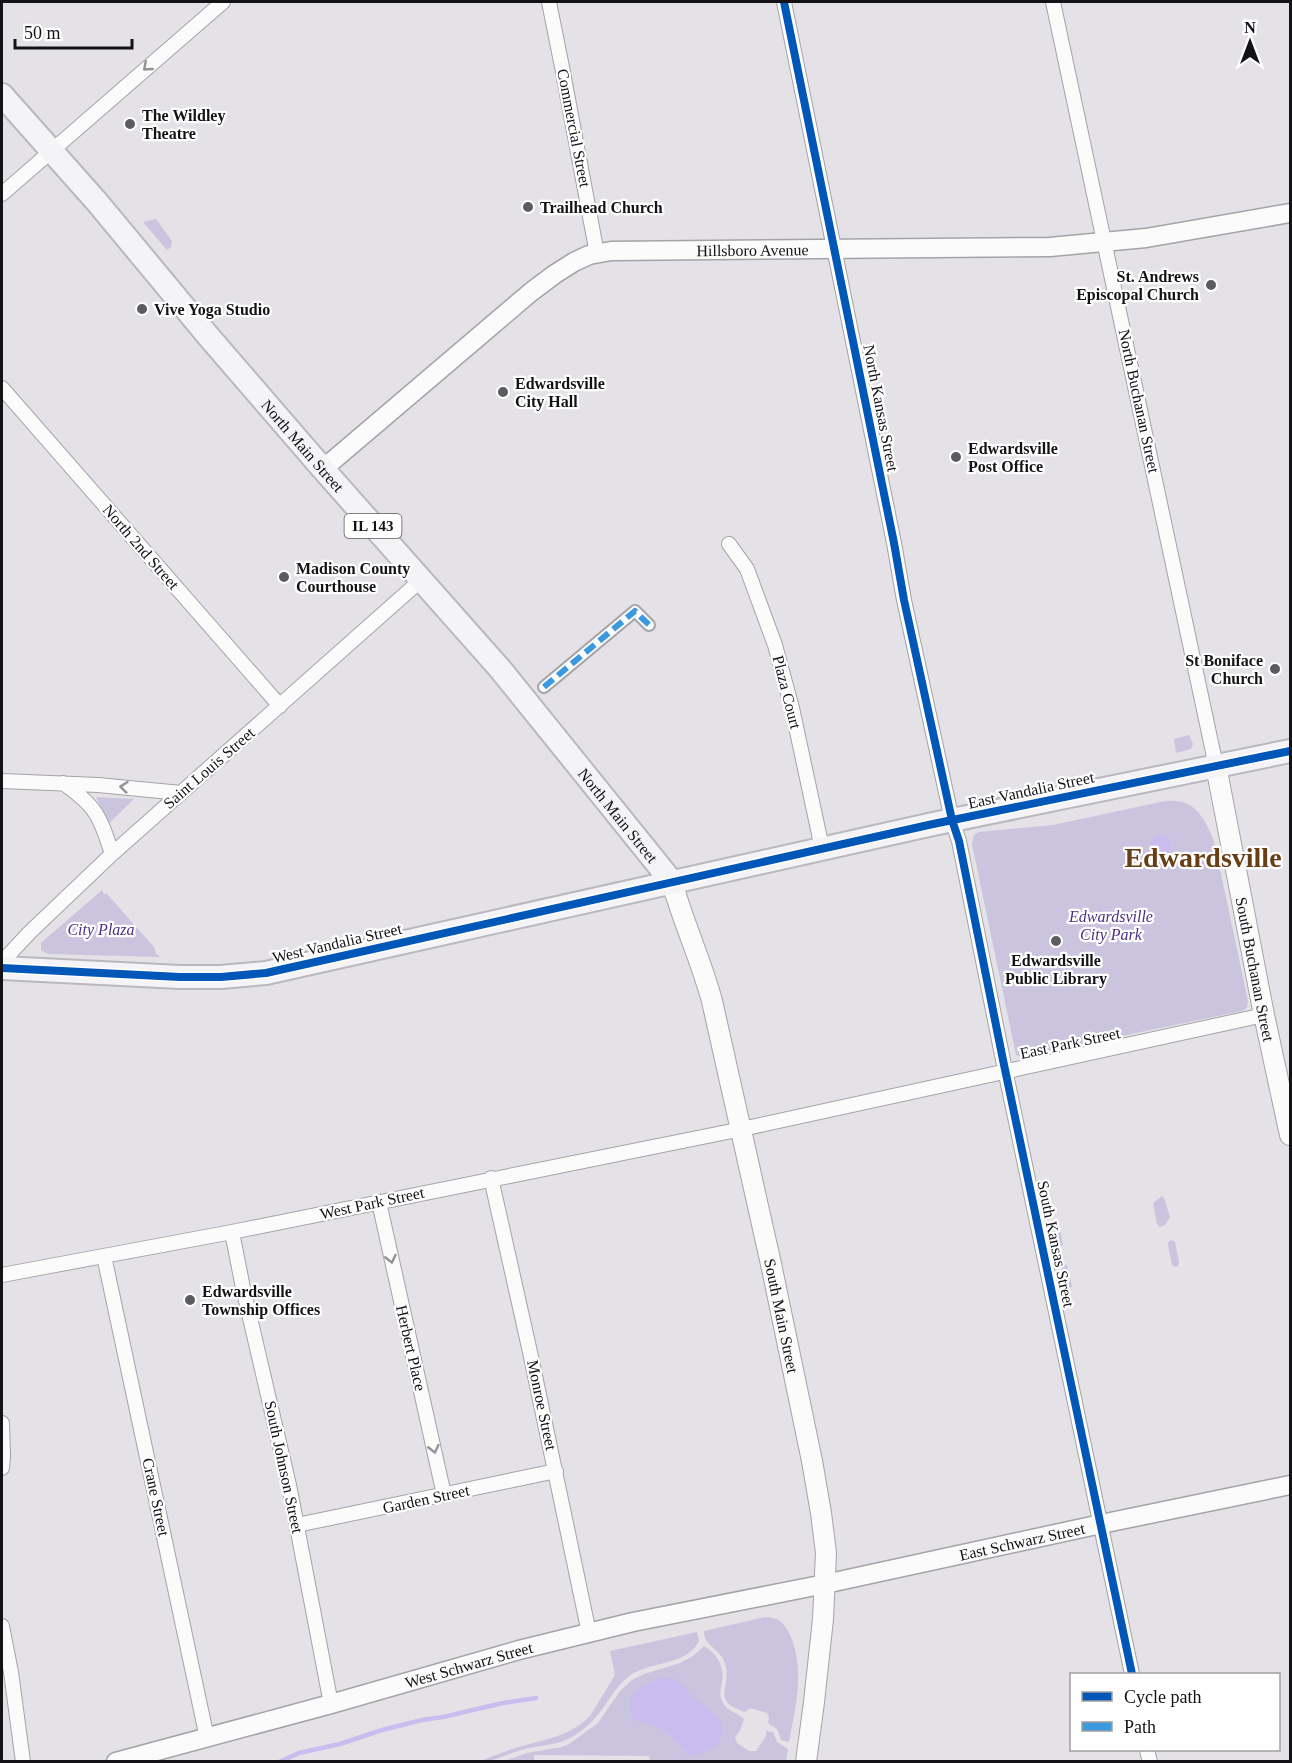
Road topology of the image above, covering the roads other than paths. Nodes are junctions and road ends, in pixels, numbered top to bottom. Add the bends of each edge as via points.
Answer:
1 (223, 2) edge
2 (549, 2) edge
3 (784, 2) edge
4 (1053, 2) edge
5 (2, 95) edge
6 (51, 150) junction
7 (2, 194) edge
8 (1290, 213) edge
9 (1105, 243) junction
10 (835, 250) junction
11 (597, 254) junction
12 (2, 388) edge
13 (323, 469) junction
14 (729, 544) dead end
15 (421, 580) junction
16 (650, 625) dead end
17 (544, 687) dead end
18 (279, 706) junction
19 (1290, 751) edge
20 (1216, 766) junction
21 (2, 781) edge
22 (63, 783) junction
23 (181, 793) junction
24 (952, 820) junction
25 (822, 848) junction
26 (112, 854) junction
27 (672, 882) junction
28 (2, 962) edge
29 (2, 968) edge
30 (1264, 1015) junction
31 (1005, 1070) junction
32 (742, 1129) junction
33 (1290, 1135) edge
34 (490, 1178) junction
35 (379, 1202) junction
36 (232, 1232) junction
37 (104, 1256) junction
38 (2, 1275) edge
39 (2, 1423) edge
40 (2, 1468) edge
41 (556, 1472) junction
42 (1290, 1485) edge
43 (444, 1495) junction
44 (1101, 1524) junction
45 (297, 1525) junction
46 (825, 1584) junction
47 (2, 1626) edge
48 (589, 1633) junction
49 (1132, 1673) edge
50 (331, 1704) junction
51 (207, 1738) junction
52 (23, 1761) edge
53 (116, 1761) edge
54 (806, 1761) edge

1 -> 6 street
2 - 11 street, Commercial Street
3 - 10 street, North Kansas Street
4 - 9 street, North Buchanan Street
5 - 6 main road, North Main Street / IL 143
6 - 7 street
6 - 13 main road, North Main Street / IL 143
8 - 9 street, Hillsboro Avenue
9 - 10 street, Hillsboro Avenue via 1000,249
9 - 20 street, North Buchanan Street
10 - 11 street, Hillsboro Avenue
10 - 24 street, North Kansas Street via 905,607
11 - 13 street, Hillsboro Avenue via 574,262 547,280
12 - 18 street, North 2nd Street
13 - 15 main road, North Main Street / IL 143
14 - 25 street, Plaza Court via 747,568 775,645
15 - 18 street, Saint Louis Street
15 - 27 main road, North Main Street / IL 143 via 501,670
16 - 17 street via 635,610
18 - 23 street, Saint Louis Street
19 - 20 main road, East Vandalia Street
20 - 24 main road, East Vandalia Street
20 - 30 main road, South Buchanan Street
21 - 22 street
23 -> 22 street
22 - 26 street via 93,808
23 - 26 street, Saint Louis Street
24 - 25 main road, East Vandalia Street
24 - 31 street, South Kansas Street
25 - 27 main road, East Vandalia Street
26 - 28 street, Saint Louis Street
27 - 29 main road, West Vandalia Street via 266,973 180,977
27 - 32 main road, South Main Street via 706,977
30 - 31 street, East Park Street
30 - 33 main road, South Buchanan Street
31 - 32 street, East Park Street
31 - 44 street, South Kansas Street
32 - 34 street, West Park Street
32 - 46 main road, South Main Street via 812,1461 826,1553
34 - 35 street, West Park Street
34 - 41 street, Monroe Street
35 - 36 street, West Park Street
35 -> 43 street, Herbert Place
36 - 37 street, West Park Street
36 - 45 street, South Johnson Street
37 - 38 street, West Park Street
37 - 51 street, Crane Street
39 - 40 street
41 - 43 street, Garden Street
41 - 48 street, Monroe Street
42 - 44 street, East Schwarz Street
43 - 45 street, Garden Street
44 - 46 street, East Schwarz Street
44 - 49 street, South Kansas Street
45 - 50 street, South Johnson Street
46 - 48 street, West Schwarz Street
46 - 54 main road, South Main Street via 822,1641
47 - 52 street
48 - 50 street, West Schwarz Street
50 - 51 street, West Schwarz Street
51 - 53 street, West Schwarz Street

